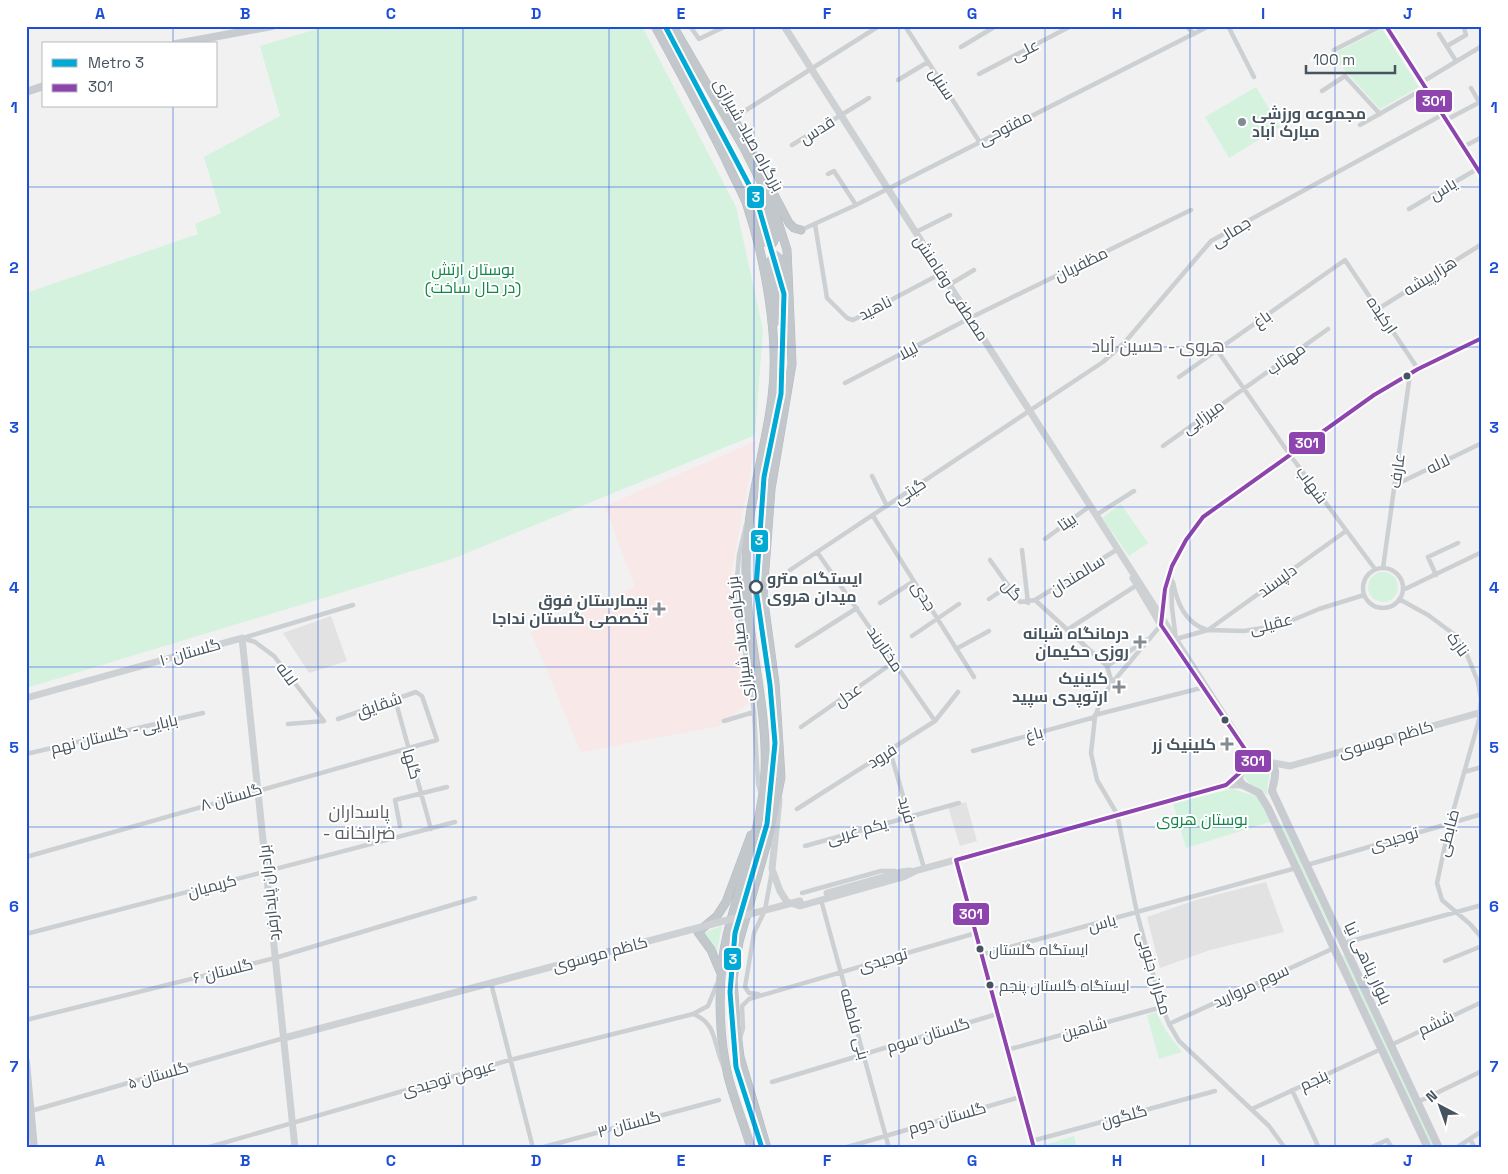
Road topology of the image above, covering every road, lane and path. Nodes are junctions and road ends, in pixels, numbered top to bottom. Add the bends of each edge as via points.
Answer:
1 (272, 26) edge
2 (655, 26) edge
3 (673, 26) edge
4 (690, 26) edge
5 (726, 26) edge
6 (784, 26) edge
7 (879, 26) edge
8 (905, 26) edge
9 (996, 26) edge
10 (1071, 26) edge
11 (1186, 26) edge
12 (1209, 26) edge
13 (1228, 26) edge
14 (1381, 26) edge
15 (1386, 26) edge
16 (1466, 26) edge
17 (1194, 34) junction
18 (1439, 34) dead end
19 (187, 42) edge
20 (1447, 46) junction
21 (1482, 46) edge
22 (961, 47) dead end
23 (1334, 50) dead end
24 (1456, 61) junction
25 (928, 62) junction
26 (811, 69) junction
27 (979, 74) dead end
28 (1254, 77) dead end
29 (898, 80) dead end
30 (1422, 82) junction
31 (42, 87) edge
32 (1426, 88) junction
33 (1471, 88) dead end
34 (1322, 91) dead end
35 (26, 92) edge
36 (715, 98) junction
37 (869, 98) dead end
38 (1480, 101) edge
39 (743, 112) dead end
40 (1380, 114) junction
41 (1442, 115) junction
42 (841, 116) junction
43 (1446, 120) junction
44 (1360, 125) dead end
45 (1482, 138) edge
46 (979, 141) junction
47 (792, 145) dead end
48 (1463, 147) junction
49 (1477, 169) junction
50 (828, 174) dead end
51 (1482, 176) edge
52 (760, 182) junction
53 (887, 188) junction
54 (745, 202) junction
55 (856, 205) junction
56 (1191, 210) dead end
57 (1408, 210) dead end
58 (950, 215) dead end
59 (815, 224) junction
60 (801, 230) joint
61 (916, 232) junction
62 (1482, 244) edge
63 (1346, 260) joint
64 (974, 270) dead end
65 (942, 273) junction
66 (949, 285) junction
67 (1378, 309) junction
68 (790, 311) junction
69 (970, 318) junction
70 (1328, 329) dead end
71 (774, 330) junction
72 (1482, 338) edge
73 (1217, 350) junction
74 (1418, 369) junction
75 (1410, 374) junction
76 (1179, 377) dead end
77 (845, 383) dead end
78 (1244, 388) junction
79 (1030, 412) junction
80 (1482, 443) edge
81 (1163, 446) dead end
82 (1290, 455) junction
83 (872, 476) dead end
84 (1395, 485) junction
85 (1134, 491) dead end
86 (750, 504) junction
87 (887, 506) junction
88 (1090, 506) junction
89 (873, 516) junction
90 (1096, 516) junction
91 (1346, 531) junction
92 (1044, 538) dead end
93 (1458, 543) dead end
94 (1118, 549) junction
95 (1022, 550) dead end
96 (817, 552) junction
97 (1482, 552) edge
98 (990, 560) dead end
99 (1383, 568) junction
100 (1375, 569) junction
101 (790, 570) dead end
102 (1171, 570) junction
103 (1436, 575) junction
104 (914, 581) junction
105 (1137, 586) junction
106 (1007, 587) junction
107 (1403, 590) junction
108 (1364, 595) junction
109 (989, 599) dead end
110 (1035, 600) junction
111 (1399, 600) junction
112 (1028, 602) junction
113 (1152, 602) junction
114 (880, 603) dead end
115 (959, 604) dead end
116 (353, 605) dead end
117 (857, 608) junction
118 (1163, 610) junction
119 (938, 619) junction
120 (1162, 623) junction
121 (1067, 630) junction
122 (1208, 630) junction
123 (989, 631) dead end
124 (912, 636) dead end
125 (1152, 636) junction
126 (242, 638) junction
127 (1176, 639) junction
128 (797, 646) dead end
129 (956, 649) junction
130 (894, 662) junction
131 (1107, 666) junction
132 (1482, 676) edge
133 (974, 677) dead end
134 (1478, 682) junction
135 (1112, 683) junction
136 (1205, 687) junction
137 (958, 692) dead end
138 (26, 698) edge
139 (395, 698) junction
140 (754, 712) junction
141 (203, 713) dead end
142 (1481, 713) edge
143 (1095, 716) junction
144 (338, 720) dead end
145 (724, 721) dead end
146 (935, 721) junction
147 (288, 724) dead end
148 (802, 727) dead end
149 (436, 740) joint
150 (407, 748) junction
151 (890, 751) junction
152 (973, 751) dead end
153 (26, 754) edge
154 (1253, 761) junction
155 (1268, 762) junction
156 (1482, 767) edge
157 (1241, 769) junction
158 (1464, 772) junction
159 (781, 777) junction
160 (1226, 785) junction
161 (1243, 785) junction
162 (447, 787) dead end
163 (258, 790) junction
164 (420, 794) junction
165 (762, 798) junction
166 (959, 803) dead end
167 (797, 809) dead end
168 (1118, 814) junction
169 (1482, 814) edge
170 (909, 816) junction
171 (759, 817) junction
172 (455, 822) dead end
173 (1450, 822) junction
174 (400, 826) dead end
175 (431, 829) junction
176 (805, 846) dead end
177 (26, 857) edge
178 (956, 860) junction
179 (1307, 865) junction
180 (924, 868) junction
181 (1296, 868) junction
182 (772, 869) junction
183 (267, 871) junction
184 (916, 871) junction
185 (901, 872) junction
186 (802, 893) dead end
187 (476, 898) dead end
188 (821, 900) junction
189 (800, 904) junction
190 (1482, 905) edge
191 (1455, 913) junction
192 (1137, 914) junction
193 (976, 933) junction
194 (26, 934) edge
195 (1482, 938) edge
196 (1344, 943) junction
197 (1482, 946) edge
198 (1334, 948) junction
199 (982, 955) junction
200 (275, 958) junction
201 (1445, 961) dead end
202 (841, 972) junction
203 (721, 973) junction
204 (491, 983) junction
205 (762, 994) junction
206 (1482, 1002) edge
207 (1162, 1007) junction
208 (693, 1014) junction
209 (998, 1014) junction
210 (26, 1020) edge
211 (1169, 1024) junction
212 (284, 1038) junction
213 (739, 1042) junction
214 (1391, 1045) junction
215 (1007, 1050) junction
216 (1376, 1051) dead end
217 (864, 1054) junction
218 (510, 1060) junction
219 (26, 1062) edge
220 (1482, 1070) edge
221 (728, 1077) junction
222 (772, 1082) dead end
223 (1292, 1090) junction
224 (1215, 1091) dead end
225 (1020, 1097) junction
226 (718, 1100) dead end
227 (1418, 1102) junction
228 (1252, 1109) junction
229 (31, 1111) junction
230 (293, 1123) junction
231 (1482, 1131) edge
232 (886, 1136) junction
233 (1470, 1138) junction
234 (31, 1143) edge
235 (1033, 1145) edge
236 (206, 1148) edge
237 (295, 1148) edge
238 (532, 1148) edge
239 (540, 1148) edge
240 (751, 1148) edge
241 (767, 1148) edge
242 (844, 1148) edge
243 (889, 1148) edge
244 (1285, 1148) edge
245 (1319, 1148) edge
246 (1370, 1148) edge
247 (1392, 1148) edge
248 (1428, 1148) edge
249 (1439, 1148) edge
250 (1456, 1148) edge
251 (1474, 1148) edge

1 - 19 main road
2 - 54 highway, بزرگراه صیاد شیرازی
3 - 36 highway, بزرگراه صیاد شیرازی
4 - 5 street via 699,39
6 - 26 main road, مصطفی وفامنش
7 - 26 street
8 - 25 street, سنبل
9 - 22 street
10 - 27 street, علی
11 - 17 street
12 - 17 street, مفتوحی
13 - 28 street
14 - 23 street
15 - 30 street
16 - 20 street via 1466,35
17 - 46 street, مفتوحی
18 - 20 street
20 - 24 street
21 - 24 street
24 - 30 street
25 - 29 street
25 - 46 street, سنبل
26 - 39 street
26 - 42 main road, مصطفی وفامنش
30 - 32 street
31 - 35 main road
32 - 40 street
32 - 41 street
33 - 38 street
34 - 40 street via 1345,76
36 - 52 highway, بزرگراه صیاد شیرازی
36 - 60 highway via 731,113 789,223
37 - 42 street
38 - 43 street
40 - 44 street
41 - 43 street
41 - 79 street, جمالی via 1211,241 1125,342 1103,362
42 - 47 street, قدس
42 - 53 main road, مصطفی وفامنش
43 - 48 street
45 - 48 street
46 - 53 street, مفتوحی
48 - 49 street
49 - 51 street
49 - 57 street, یاس
50 - 55 street via 834,171
52 - 54 highway via 776,236 772,243 766,242 757,217
52 - 68 highway, بزرگراه صیاد شیرازی via 773,206 787,250
53 - 55 street, مفتوحی
53 - 61 main road, مصطفی وفامنش
54 - 71 highway, بزرگراه صیاد شیرازی via 760,255
55 - 59 street, مفتوحی
56 - 69 street, مظفریان
58 - 61 street
59 - 60 street, مفتوحی
59 - 65 street, ناهید via 827,298 853,320
61 - 65 main road, مصطفی وفامنش
62 - 67 street, هزارپیشه
63 - 67 street, ارکیده
63 - 73 street, باغ
64 - 66 street
65 - 66 main road, مصطفی وفامنش
66 - 69 main road, مصطفی وفامنش
67 - 74 street, ارکیده
68 - 71 highway via 782,261 774,255 769,263 777,306
68 - 159 highway, بزرگراه صیاد شیرازی via 792,364 771,490 763,595 775,683
69 - 77 street, لیلا
69 - 79 main road, مصطفی وفامنش
70 - 78 street, مهتاب
71 - 86 highway, بزرگراه صیاد شیرازی via 772,397
72 - 74 street
73 - 76 street, باغ
73 - 78 street, شهاب
74 - 75 street
75 - 82 street via 1374,395
75 - 84 street, عارف
78 - 81 street, میرزایی
78 - 82 street, شهاب
79 - 87 street, گیتی
79 - 88 main road, مصطفی وفامنش
80 - 84 street, لاله
82 - 91 street, شهاب
82 - 102 street via 1204,517 1193,529
83 - 87 street
84 - 99 street, عارف
85 - 90 street
86 - 140 street via 739,555 736,591
86 - 165 highway, بزرگراه صیاد شیرازی via 747,602 762,702 765,773
87 - 89 street, گیتی
88 - 90 main road, مصطفی وفامنش
88 - 92 street, بیتا
89 - 96 street, گیتی
89 - 104 street, جدی
90 - 94 main road, مصطفی وفامنش
91 - 100 street, شهاب
91 - 122 street, دلپسند
93 - 103 street via 1428,557
94 - 105 main road, مصطفی وفامنش
94 - 110 street, سالمندان
94 - 113 main road, مصطفی وفامنش
95 - 112 street
96 - 101 street, گیتی
96 - 117 street, مختاربند
97 - 103 street
98 - 106 street, گل
99 - 100 street
99 - 107 street via 1400,577
100 - 108 street via 1363,583
102 - 118 street via 1166,582
102 - 122 street via 1183,612
102 - 127 street
103 - 107 street
104 - 114 street
104 - 119 street, جدی
105 - 120 main road, مصطفی وفامنش
105 - 121 street
106 - 109 street
106 - 112 street, گل via 1020,602
107 - 111 street
108 - 111 street via 1378,607 1390,606
108 - 122 street, عقیلی via 1272,627 1235,632
110 - 112 street, گل
110 - 121 street, گل
111 - 134 street, نازک via 1434,618 1455,635
113 - 118 street
113 - 120 main road, مصطفی وفامنش
115 - 119 street
116 - 126 street, گلستان ۱۰
117 - 128 street
117 - 130 street, مختاربند
118 - 120 street
119 - 124 street
119 - 129 street, جدی
120 - 125 street
120 - 127 main road, مصطفی وفامنش
120 - 136 main road, مصطفی وفامنش via 1192,673
121 - 131 street, گل
122 - 127 street, عقیلی
123 - 129 street
125 - 131 street
125 - 135 street
126 - 138 main road, گلستان ۱۰
126 - 147 street, لاله via 255,642 274,656 324,720
126 - 163 main road, برادران پایدارفرد
127 - 136 main road, مصطفی وفامنش
129 - 133 street, جدی
130 - 146 street, مختاربند
130 - 148 street, عدل
131 - 135 street
132 - 134 street
134 - 142 street, نازک
135 - 143 street
136 - 143 street, باغ
136 - 154 main road, مصطفی وفامنش
137 - 146 street, فرود
139 - 144 street, شقایق
139 - 149 street, شقایق via 420,693
139 - 150 street, گلها
140 - 145 street
140 - 165 street via 758,783
141 - 153 street, بابایی - گلستان نهم
142 - 155 main road, کاظم موسوی via 1290,766
142 - 158 street, ضابطی
143 - 152 street, باغ
143 - 168 street via 1090,753 1093,770 1100,788
146 - 151 street, فرود
149 - 150 street, گلستان ۸
150 - 163 street, گلستان ۸
150 - 164 street, گلها
151 - 167 street, فرود
151 - 170 street, فرید
154 - 155 main road
154 - 157 main road
155 - 179 main road, بلوار پناهی نیا via 1275,773 1272,791
156 - 158 street
157 - 160 main road
157 - 161 main road via 1239,780
158 - 173 street, ضابطی
159 - 182 main road
159 - 213 highway, بزرگراه صیاد شیرازی via 736,961 733,995
160 - 161 main road, کاظم موسوی
160 - 168 main road, کاظم موسوی
161 - 181 main road, بلوار پناهی نیا via 1260,794
162 - 164 street
163 - 177 street, گلستان ۸
163 - 183 main road, برادران پایدارفرد
164 - 174 street via 394,802
164 - 175 street, گلها
165 - 171 highway, بزرگراه صیاد شیرازی
166 - 170 street, یکم غربی
168 - 178 main road, کاظم موسوی
168 - 192 street, مکران جنوبی
169 - 173 street, توحیدی
170 - 176 street, یکم غربی
170 - 180 street, فرید
171 - 203 highway, بزرگراه صیاد شیرازی via 727,932
171 - 203 highway via 726,902 717,916 698,932 711,950
172 - 175 street, کریمیان
173 - 179 street, توحیدی
173 - 191 street, ضابطی via 1437,883 1442,900
175 - 183 street, کریمیان
178 - 180 main road, کاظم موسوی
178 - 193 main road
179 - 196 main road, بلوار پناهی نیا
180 - 184 main road, کاظم موسوی
181 - 192 street
181 - 198 main road, بلوار پناهی نیا
182 - 189 main road via 787,902
182 - 205 street via 766,910 755,929 745,987 749,993
183 - 194 street, کریمیان
183 - 200 main road, برادران پایدارفرد
184 - 185 main road, کاظم موسوی
184 - 188 main road, کاظم موسوی
185 - 186 street via 881,871
185 - 189 main road, کاظم موسوی
187 - 200 street, گلستان ۶
188 - 189 main road, کاظم موسوی
188 - 202 street, بنی فاطمه
189 - 204 main road, کاظم موسوی, bridge
190 - 191 street
191 - 195 street, ضابطی
191 - 196 street
192 - 199 street, یاس
192 - 207 street, مکران جنوبی
193 - 199 main road
193 - 202 street, توحیدی
196 - 198 main road
196 - 214 main road, بلوار پناهی نیا
197 - 201 street
198 - 211 street, سوم مروارید
198 - 248 main road, بلوار پناهی نیا
199 - 209 main road
200 - 210 street, گلستان ۶
200 - 212 main road, برادران پایدارفرد
202 - 205 street, توحیدی
202 - 217 street, بنی فاطمه
203 - 208 street via 711,1003
203 - 221 highway, بزرگراه صیاد شیرازی
204 - 212 main road, کاظم موسوی
204 - 218 street
205 - 213 street, توحیدی via 742,1006 743,1028
206 - 214 street, ششم
207 - 211 street, مکران جنوبی
207 - 215 street, شاهین
208 - 218 street, عیوض توحیدی
208 - 221 street via 709,1024
209 - 215 main road
209 - 217 street, گلستان سوم
211 - 228 street, مکران جنوبی via 1184,1046
212 - 229 street, گلستان ۵
212 - 230 main road, برادران پایدارفرد
213 - 241 highway, بزرگراه صیاد شیرازی via 744,1071
214 - 227 main road, بلوار پناهی نیا
215 - 225 main road
216 - 223 street, پنجم
217 - 222 street, گلستان سوم
217 - 232 street, بنی فاطمه
218 - 230 street, عیوض توحیدی
218 - 238 street
219 - 229 main road
220 - 227 street
221 - 240 highway, بزرگراه صیاد شیرازی
223 - 228 street, پنجم
223 - 245 street
224 - 235 street, گلگون
225 - 232 street, گلستان دوم
225 - 235 main road
226 - 239 street, گلستان ۳
227 - 249 main road, بلوار پناهی نیا
228 - 244 street, مکران جنوبی
229 - 234 main road
230 - 236 street, عیوض توحیدی
230 - 237 main road, برادران پایدارفرد
231 - 233 street
232 - 242 street, گلستان دوم
232 - 243 street, بنی فاطمه
233 - 250 street
233 - 251 street
246 - 247 street via 1387,1140

